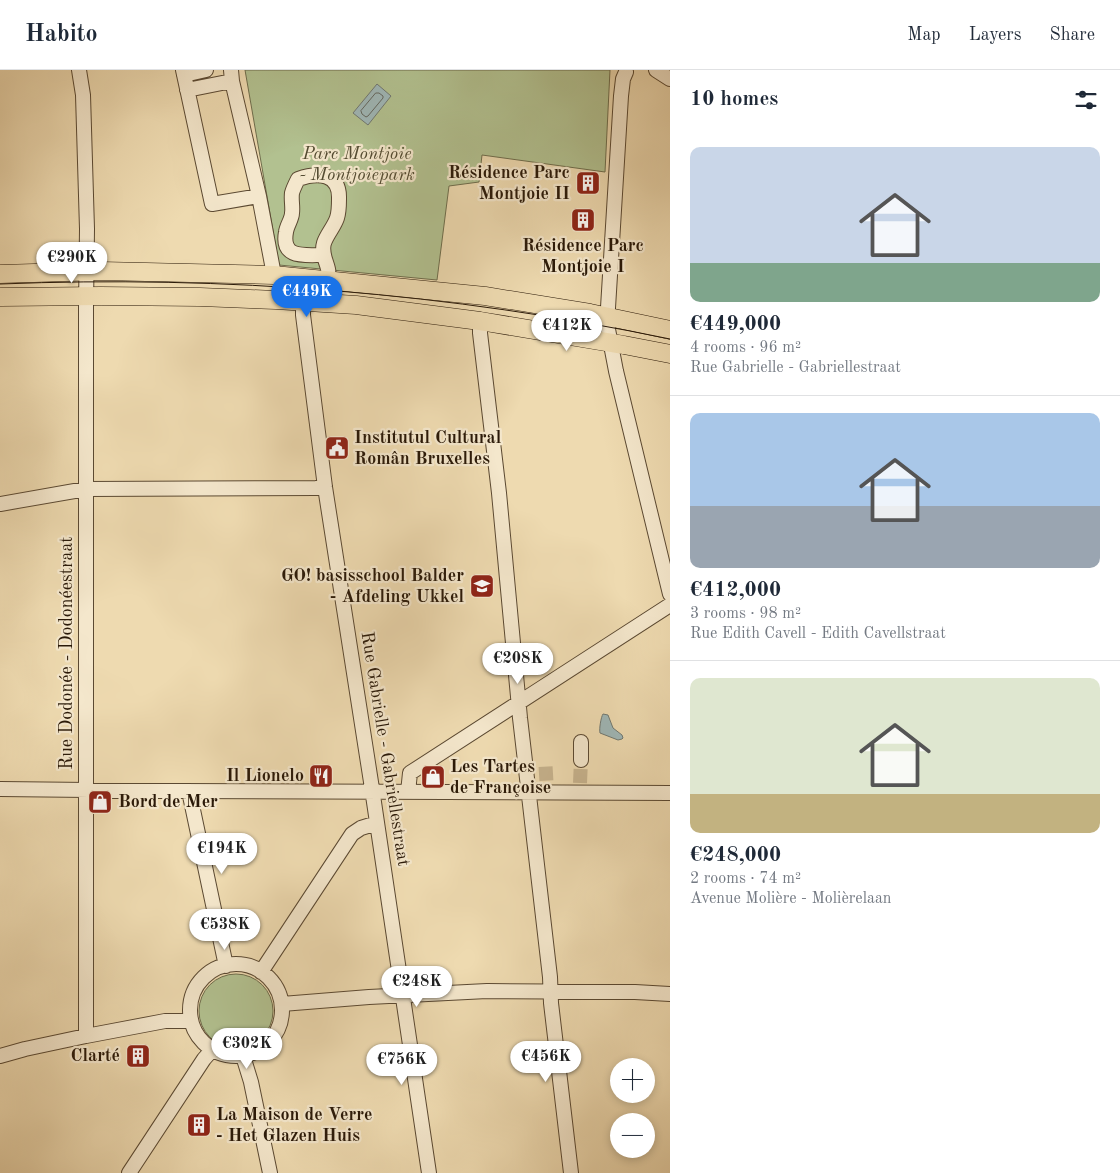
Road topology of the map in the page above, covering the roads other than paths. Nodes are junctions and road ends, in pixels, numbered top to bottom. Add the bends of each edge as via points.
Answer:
1 (79, 70) edge
2 (206, 70) edge
3 (629, 70) edge
4 (656, 70) edge
5 (184, 73) edge
6 (232, 75) edge
7 (670, 79) edge
8 (187, 90) junction
9 (259, 196) junction
10 (323, 255) junction
11 (87, 271) junction
12 (0, 274) edge
13 (274, 276) junction
14 (328, 280) junction
15 (86, 297) junction
16 (0, 298) edge
17 (303, 302) junction
18 (608, 316) junction
19 (480, 321) junction
20 (670, 330) edge
21 (611, 343) junction
22 (670, 354) edge
23 (325, 487) junction
24 (86, 489) junction
25 (0, 504) edge
26 (670, 594) edge
27 (670, 605) edge
28 (519, 702) junction
29 (581, 742) dead end
30 (581, 760) tunnel mouth
31 (0, 789) edge
32 (85, 789) junction
33 (190, 791) junction
34 (372, 791) junction
35 (408, 792) junction
36 (530, 793) junction
37 (670, 793) edge
38 (377, 823) junction
39 (226, 966) junction
40 (261, 972) junction
41 (551, 991) junction
42 (670, 994) edge
43 (403, 995) junction
44 (282, 1004) junction
45 (191, 1021) junction
46 (86, 1036) junction
47 (212, 1050) junction
48 (0, 1056) edge
49 (243, 1056) junction
50 (129, 1173) edge
51 (270, 1173) edge
52 (429, 1173) edge
53 (571, 1173) edge

1 - 11 street, Rue Dodonée - Dodonéestraat via 83,95
2 - 5 street
3 - 18 street via 623,79 621,96
4 - 7 street
5 - 8 street
6 - 8 street
6 - 9 street
8 - 9 street via 212,204
9 - 13 street
10 - 10 street via 324,243 339,209 339,190 328,176 309,175 298,179 292,194 292,213 285,242 294,254
10 - 14 street
11 - 12 main road
11 - 13 main road
11 - 15 street, Rue Dodonée - Dodonéestraat
13 - 14 main road
14 - 18 main road via 485,296
15 - 16 main road
15 - 17 main road via 200,297
15 - 24 street, Rue Dodonée - Dodonéestraat
17 - 19 main road
17 - 23 street, Rue Gabrielle - Gabriellestraat
18 - 20 main road
18 - 21 street
19 - 21 main road
19 - 28 street
21 - 22 main road
21 - 26 street
23 - 24 street
23 - 34 street, Rue Gabrielle - Gabriellestraat
24 - 25 street
24 - 32 street, Rue Dodonée - Dodonéestraat
27 - 28 street
28 - 35 street via 410,773
28 - 36 street via 533,775
29 - 30 street
31 - 32 street
32 - 33 street
32 - 46 street, Rue Dodonée - Dodonéestraat
33 - 34 street
33 - 39 street
34 - 35 street
34 - 38 street, Rue Gabrielle - Gabriellestraat
35 - 36 street
36 - 37 street via 580,788
36 - 41 street
38 - 40 street via 352,834
38 - 43 street, Rue Gabrielle - Gabriellestraat
39 - 40 street via 248,966
39 - 45 street via 208,974 195,989
40 - 44 street via 273,983
41 - 42 street
41 - 43 street
41 - 53 street
43 - 44 street
43 - 52 street, Rue Gabrielle - Gabriellestraat
44 - 49 street via 281,1020 275,1035 258,1051
45 - 46 street via 165,1021
45 - 47 street via 199,1038
46 - 48 street
47 - 49 street via 227,1056
47 - 50 street
49 - 51 street

